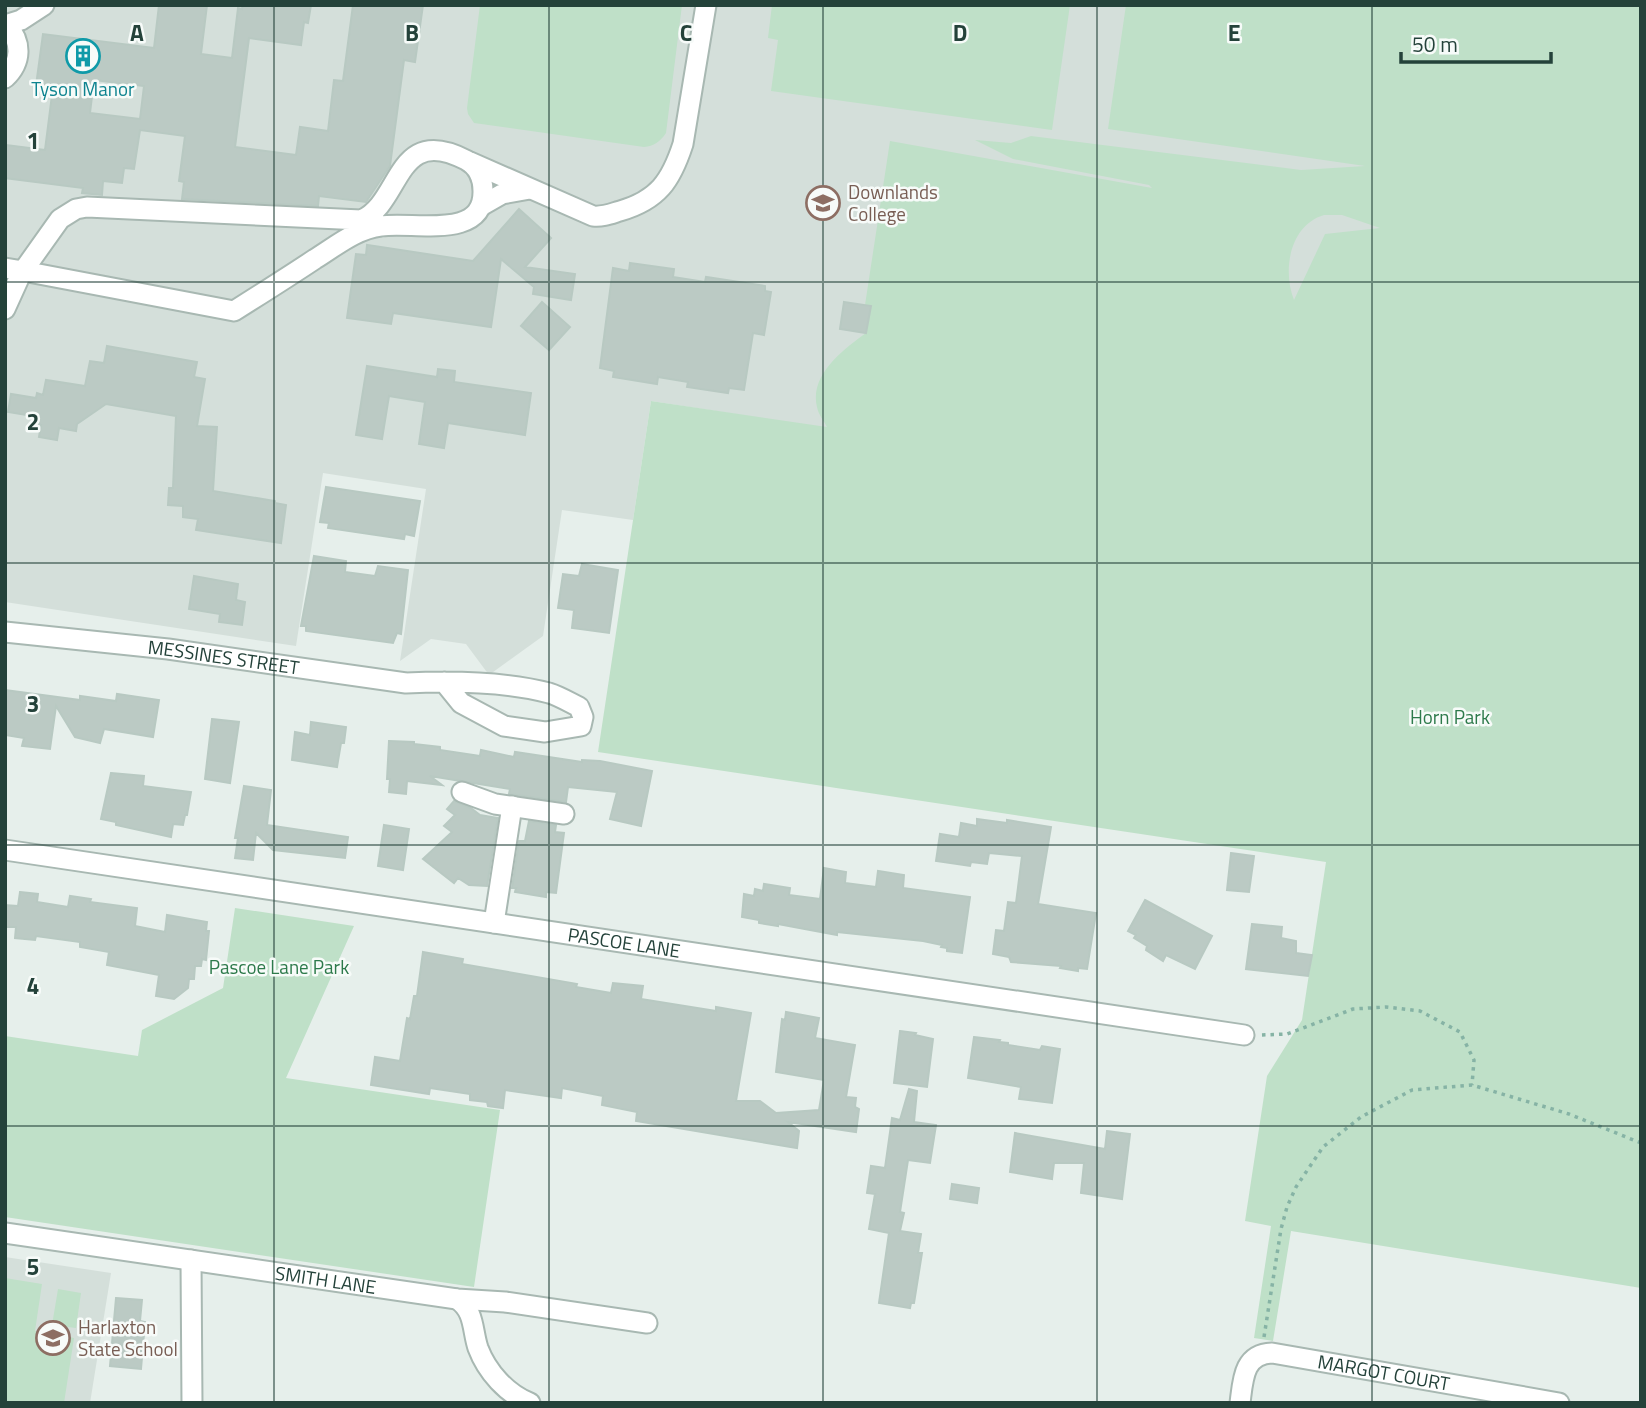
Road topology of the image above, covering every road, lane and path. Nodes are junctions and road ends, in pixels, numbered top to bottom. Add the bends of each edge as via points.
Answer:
1 (44, 5) edge
2 (706, 5) edge
3 (6, 25) edge
4 (5, 78) edge
5 (469, 161) junction
6 (531, 189) junction
7 (481, 206) junction
8 (14, 270) edge
9 (5, 309) edge
10 (5, 632) edge
11 (444, 682) junction
12 (462, 792) dead end
13 (512, 806) junction
14 (564, 814) dead end
15 (5, 850) edge
16 (494, 923) junction
17 (1244, 1035) joint
18 (1472, 1085) junction
19 (1641, 1143) edge
20 (5, 1233) edge
21 (191, 1260) junction
22 (457, 1299) junction
23 (648, 1323) dead end
24 (1253, 1359) junction
25 (192, 1403) edge
26 (530, 1403) edge
27 (1240, 1403) edge
28 (1559, 1403) edge

1 - 3 street
2 - 6 street via 683,144 671,174 655,195 600,217
3 - 4 street via 19,51
5 - 6 street
5 - 7 street via 481,177
5 - 8 street via 448,152 419,155 403,166 375,212 360,220 87,207 66,214
6 - 7 street via 502,194
7 - 8 street via 477,215 456,224 383,225 359,232 234,311
8 - 9 street
10 - 11 street, MESSINES STREET via 168,649 406,683
11 - 11 street, MESSINES STREET via 550,694 579,707 581,726 545,732 504,726 461,703
12 - 13 street
13 - 14 street
13 - 16 street
15 - 16 street, PASCOE LANE
16 - 17 street, PASCOE LANE
17 - 18 path via 1287,1034 1353,1009 1420,1011 1460,1032 1474,1060
18 - 19 path via 1569,1114
18 - 24 path via 1412,1090 1361,1117 1323,1147 1287,1207 1263,1340
20 - 21 street, SMITH LANE
21 - 22 street, SMITH LANE
21 - 25 street
22 - 23 street, SMITH LANE
22 - 26 street via 468,1308 479,1349 492,1373
24 - 27 street via 1246,1370
24 - 28 street, MARGOT COURT via 1272,1353

